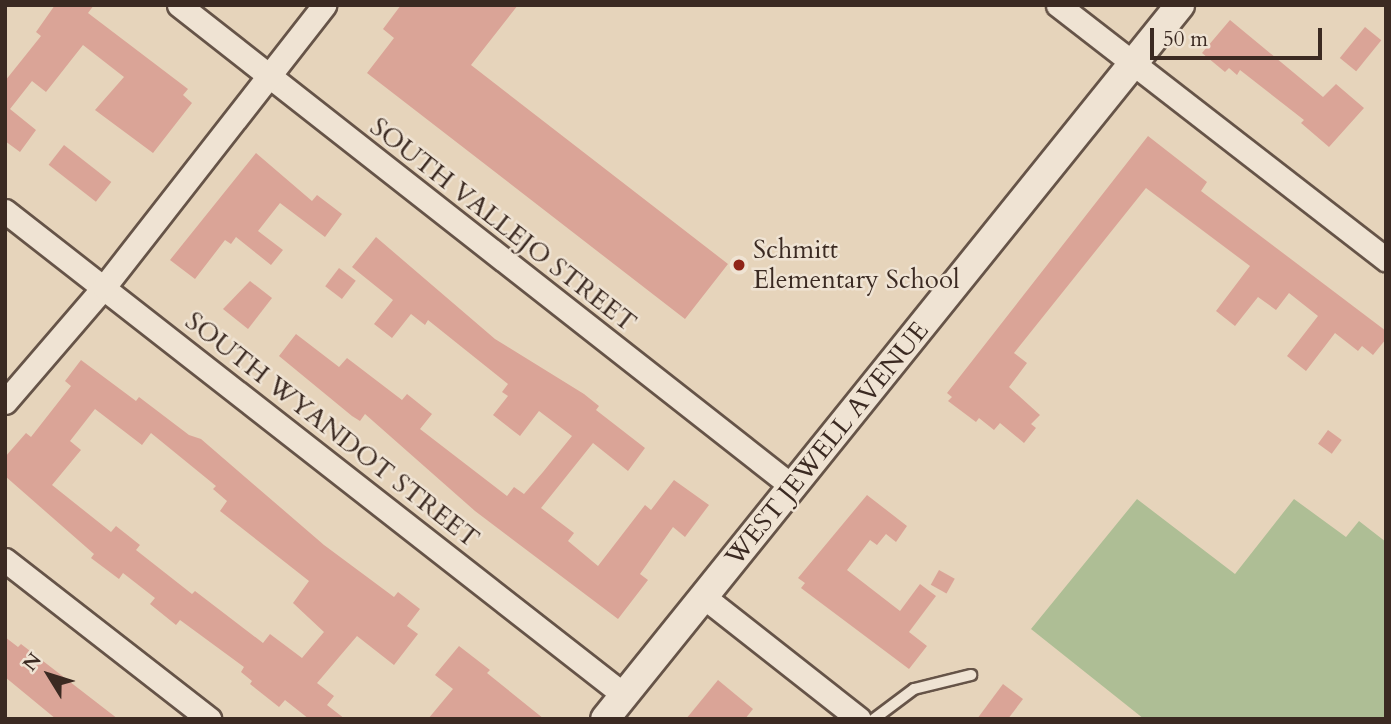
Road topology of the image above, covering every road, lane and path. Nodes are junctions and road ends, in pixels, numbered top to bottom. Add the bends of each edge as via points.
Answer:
1 (179, 5) edge
2 (324, 5) edge
3 (1058, 5) edge
4 (1180, 5) edge
5 (1133, 64) junction
6 (268, 76) junction
7 (5, 211) edge
8 (1386, 259) edge
9 (104, 287) junction
10 (5, 402) edge
11 (793, 487) junction
12 (5, 560) edge
13 (704, 597) junction
14 (971, 675) dead end
15 (624, 695) junction
16 (209, 719) edge
17 (605, 719) edge
18 (859, 719) edge
19 (874, 719) edge

1 - 6 street, SOUTH VALLEJO STREET
2 - 6 street
3 - 5 street
4 - 5 street, WEST JEWELL AVENUE
5 - 8 street
5 - 11 street, WEST JEWELL AVENUE
6 - 9 street
6 - 11 street, SOUTH VALLEJO STREET
7 - 9 street, SOUTH WYANDOT STREET
9 - 10 street
9 - 15 street, SOUTH WYANDOT STREET
11 - 13 street, WEST JEWELL AVENUE
12 - 16 street
13 - 15 street, WEST JEWELL AVENUE
13 - 18 street
14 - 19 lane via 914,689
15 - 17 street, WEST JEWELL AVENUE

